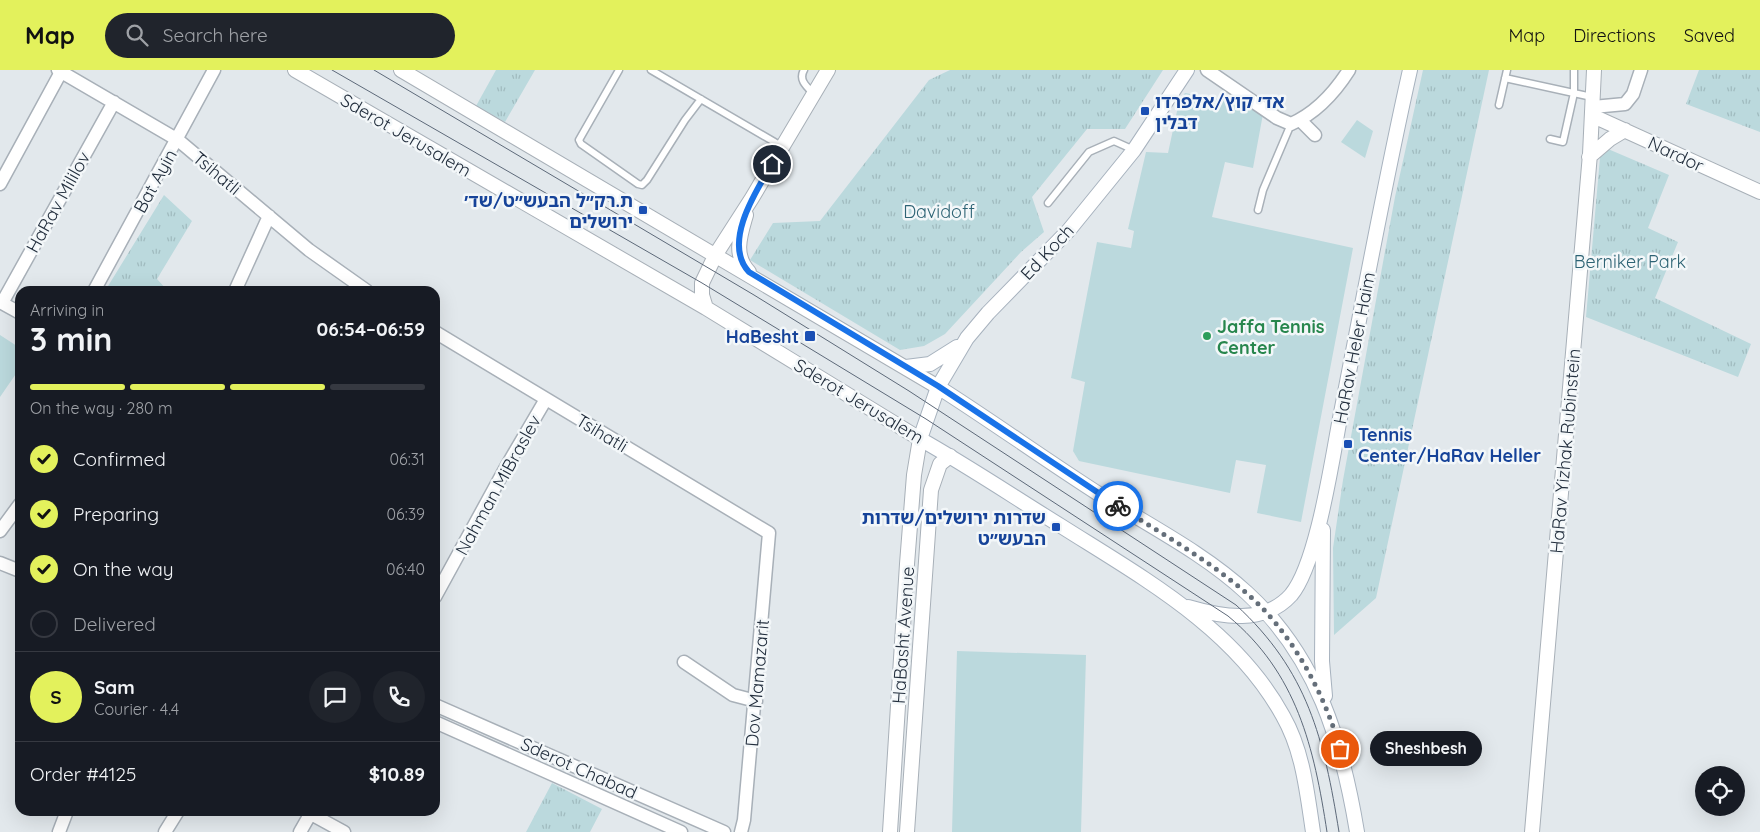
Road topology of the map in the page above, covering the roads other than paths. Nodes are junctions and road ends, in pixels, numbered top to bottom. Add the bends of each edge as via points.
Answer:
1 (214, 70) edge
2 (294, 70) edge
3 (401, 70) edge
4 (619, 70) edge
5 (651, 70) edge
6 (804, 70) edge
7 (828, 70) edge
8 (1187, 70) edge
9 (1208, 70) edge
10 (1349, 70) edge
11 (1410, 70) edge
12 (1507, 70) edge
13 (1574, 70) edge
14 (1594, 70) edge
15 (1641, 70) edge
16 (59, 71) edge
17 (1505, 78) junction
18 (1574, 93) junction
19 (814, 94) junction
20 (701, 99) junction
21 (114, 102) junction
22 (1499, 105) dead end
23 (1593, 107) junction
24 (1295, 122) junction
25 (1625, 130) junction
26 (1315, 134) dead end
27 (1550, 139) dead end
28 (178, 140) junction
29 (783, 147) junction
30 (1134, 150) junction
31 (1589, 157) junction
32 (0, 184) edge
33 (1760, 192) edge
34 (752, 198) junction
35 (1048, 203) dead end
36 (1258, 210) dead end
37 (269, 216) junction
38 (716, 254) junction
39 (756, 278) junction
40 (97, 286) edge
41 (237, 286) edge
42 (360, 286) edge
43 (1, 302) edge
44 (706, 308) junction
45 (15, 310) edge
46 (440, 335) edge
47 (967, 338) junction
48 (906, 367) junction
49 (938, 386) junction
50 (546, 399) junction
51 (920, 439) junction
52 (950, 456) junction
53 (1326, 490) junction
54 (15, 511) edge
55 (0, 531) edge
56 (769, 533) joint
57 (0, 563) edge
58 (15, 569) edge
59 (440, 588) edge
60 (1181, 604) junction
61 (1265, 611) junction
62 (684, 662) dead end
63 (756, 701) junction
64 (440, 707) edge
65 (1329, 714) junction
66 (440, 724) edge
67 (65, 816) edge
68 (175, 816) edge
69 (310, 816) edge
70 (318, 816) edge
71 (59, 832) edge
72 (166, 832) edge
73 (300, 832) edge
74 (344, 832) edge
75 (681, 832) edge
76 (724, 832) edge
77 (741, 832) edge
78 (890, 832) edge
79 (907, 832) edge
80 (1313, 832) edge
81 (1357, 832) edge
82 (1532, 832) edge

1 - 28 street, Bat Ayin
2 - 44 street, Sderot Jerusalem
3 - 38 street
4 - 20 lane via 579,140 638,184 642,185 647,180
5 - 20 lane
6 - 19 lane via 803,82
7 - 19 street
8 - 30 street, Ed Koch
9 - 24 street via 1277,118
10 - 24 street via 1335,92
11 - 53 street, HaRav Heler Haim via 1383,191
12 - 17 lane
13 - 18 lane
14 - 23 street, HaRav Yizhak Rubinstein
15 - 23 street via 1633,94 1625,104
16 - 21 street, Tsihatli
16 - 32 street
17 - 18 lane
17 - 22 lane
18 - 23 lane
18 - 27 lane via 1563,142
19 - 29 street
20 - 29 lane
21 - 28 street, Tsihatli
21 - 43 street, HaRav Mililov
23 - 25 street, Nardor
23 - 31 street, HaRav Yizhak Rubinstein
24 - 26 street
24 - 36 lane via 1263,190
25 - 31 street
25 - 33 street, Nardor
28 - 37 street, Tsihatli
28 - 40 street, Bat Ayin
29 - 34 street
30 - 35 lane via 1114,141 1089,152
30 - 47 street, Ed Koch via 1057,244
31 - 82 street, HaRav Yizhak Rubinstein
34 - 38 street
34 - 39 street via 738,249 741,263
37 - 41 street
37 - 42 street, Tsihatli via 309,250
38 - 39 street
38 - 44 street via 702,282
39 - 48 street
43 - 45 street
44 - 51 street, Sderot Jerusalem
46 - 50 street, Tsihatli
47 - 48 street via 937,361
47 - 49 street, Ed Koch
48 - 49 street
49 - 51 street, Ed Koch
49 - 61 street via 1210,565
50 - 56 street, Tsihatli
50 - 59 street, Nahman MiBraslev
51 - 52 street, Sderot Jerusalem
51 - 78 street, HaBasht Avenue via 908,544
52 - 60 street, Sderot Jerusalem
52 - 79 street, HaBasht Avenue via 940,464 931,490
53 - 61 street, HaRav Heler Haim via 1313,544 1297,585 1279,605
53 - 65 street via 1322,543 1322,666
54 - 55 street
56 - 63 street, Dov Mamazarit
57 - 58 street
60 - 61 street, HaRav Heler Haim via 1238,617
60 - 80 street, Sderot Jerusalem via 1238,654 1284,717 1301,762
61 - 65 street via 1313,681
62 - 63 street via 733,695
63 - 77 street, Dov Mamazarit
64 - 76 street, Sderot Chabad
65 - 81 street via 1344,763
66 - 75 street, Sderot Chabad
67 - 71 street
68 - 72 street
69 - 73 street
70 - 74 street

